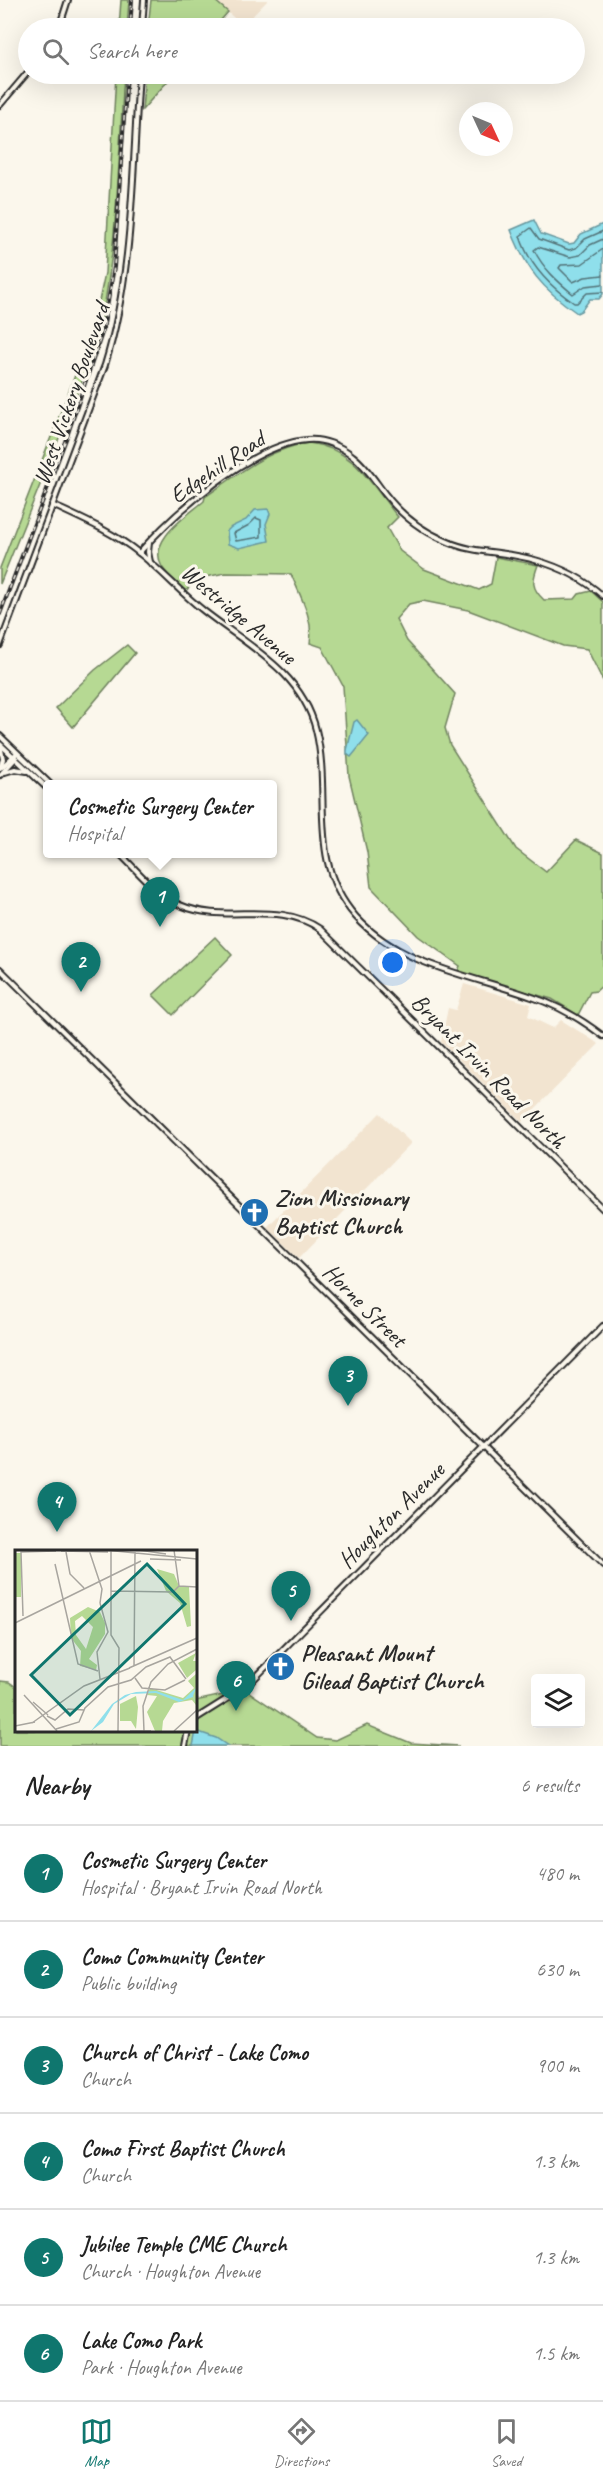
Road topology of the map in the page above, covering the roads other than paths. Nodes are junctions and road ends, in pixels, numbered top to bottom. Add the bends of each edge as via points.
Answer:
1 (68, 0) edge
2 (144, 0) edge
3 (62, 18) edge
4 (143, 18) edge
5 (18, 84) edge
6 (138, 84) edge
7 (0, 105) edge
8 (52, 505) junction
9 (150, 540) junction
10 (139, 553) junction
11 (151, 563) junction
12 (603, 596) edge
13 (0, 645) edge
14 (0, 736) edge
15 (0, 744) edge
16 (16, 756) junction
17 (0, 771) edge
18 (27, 771) junction
19 (45, 780) edge
20 (43, 785) edge
21 (124, 858) edge
22 (0, 969) edge
23 (603, 1036) edge
24 (602, 1208) edge
25 (603, 1326) edge
26 (484, 1447) junction
27 (603, 1565) edge
28 (196, 1718) edge
29 (188, 1731) edge
30 (185, 1746) edge

1 - 3 street
2 - 4 street
5 - 7 street
6 - 8 street, West Vickery Boulevard via 126,260 118,317 105,365
8 - 10 street, Westridge Avenue via 103,529
8 - 13 street, West Vickery Boulevard
9 - 10 street, Edgehill Road
9 - 11 street
9 - 12 street, Edgehill Road via 183,509 234,471 284,444 311,440 332,444 354,457 395,506 427,532 456,545 535,560 571,574
10 - 11 street, Westridge Avenue
11 - 23 street, Westridge Avenue via 200,608 274,664 304,701 316,728 321,756 326,859 341,896 355,916 416,958 449,973 540,1000
14 - 16 street
15 - 16 street
15 - 17 street
16 - 17 street
16 - 18 street
16 - 19 street
17 - 18 street
18 - 20 street
21 - 24 street, Bryant Irvin Road North via 178,905 210,913 282,913 312,924
22 - 26 street, Horne Street
25 - 26 street, Houghton Avenue
26 - 27 street, Horne Street
26 - 28 street, Houghton Avenue via 246,1687
29 - 30 street

